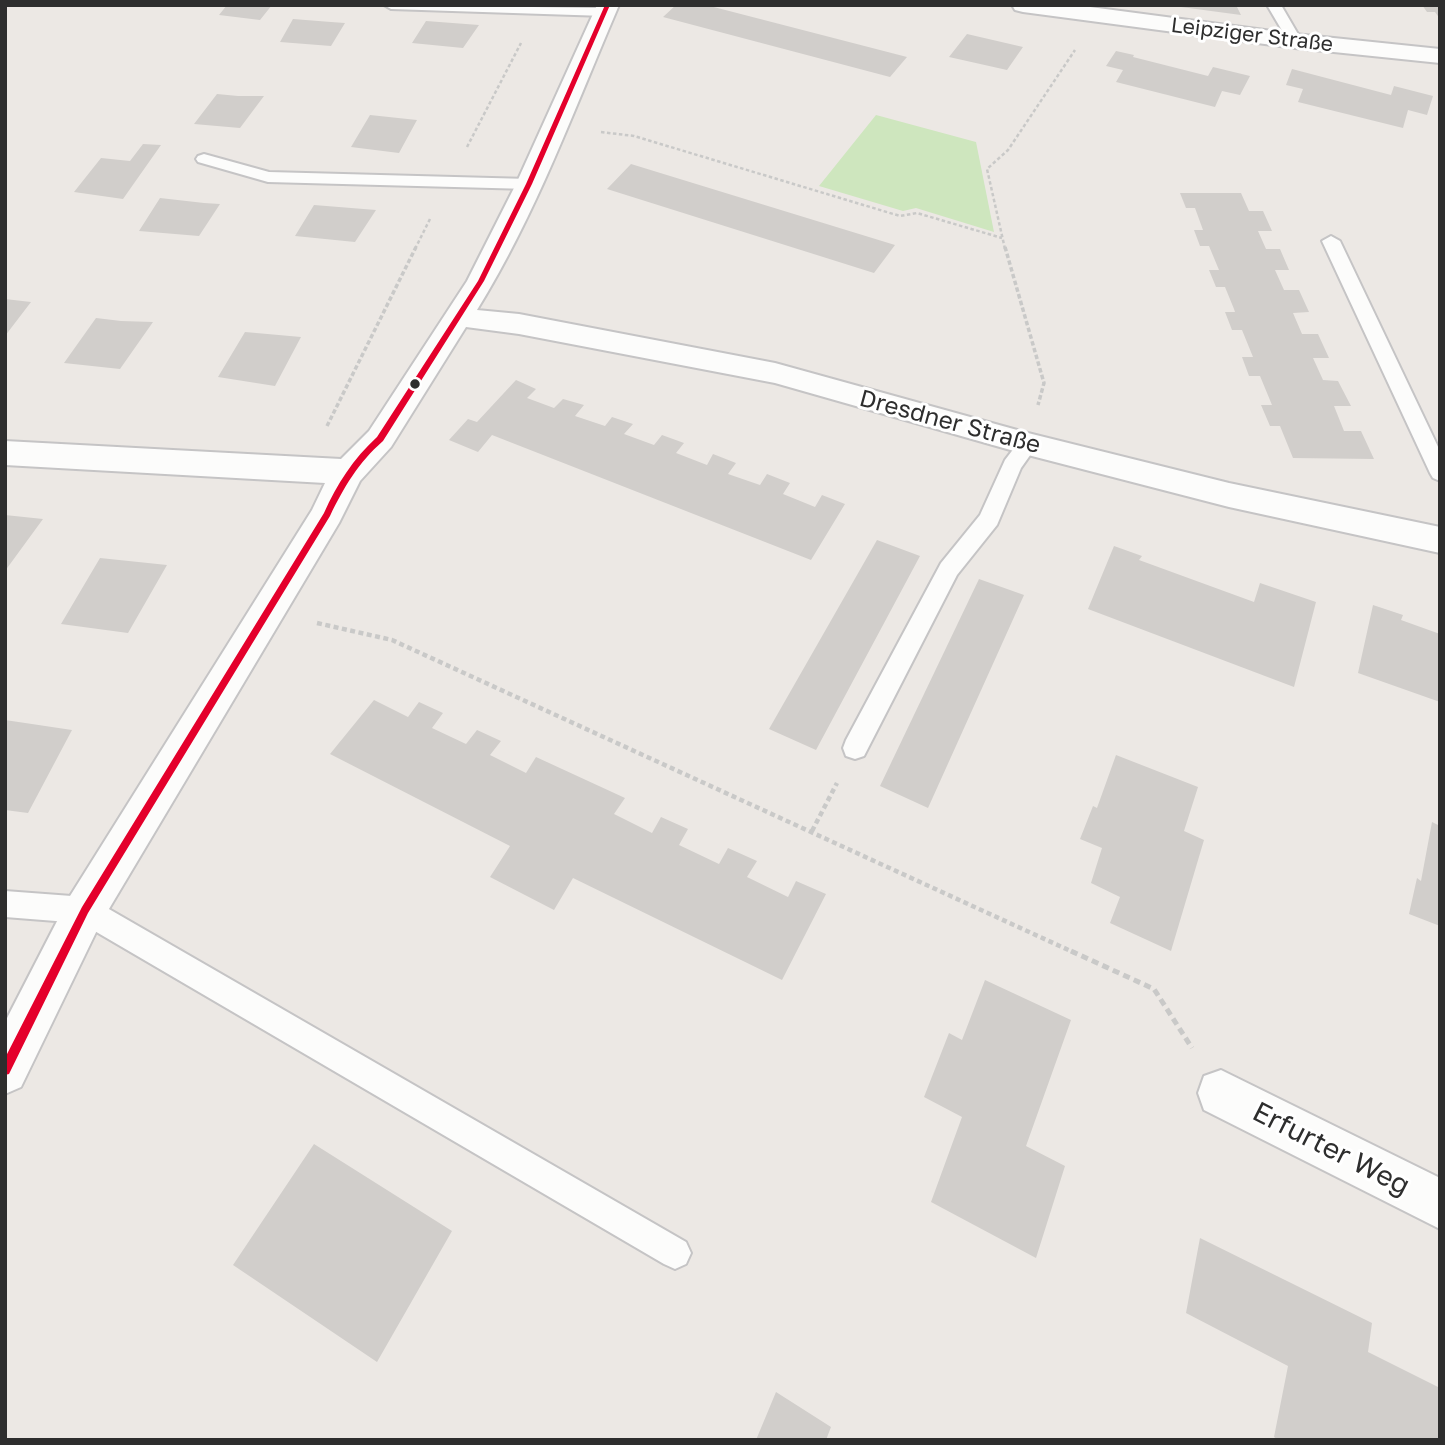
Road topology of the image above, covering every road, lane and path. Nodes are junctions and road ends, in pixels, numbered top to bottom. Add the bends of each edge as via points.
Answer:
1 (391, 5) edge
2 (1023, 5) edge
3 (1274, 5) edge
4 (607, 8) edge
5 (538, 10) junction
6 (1097, 16) junction
7 (1295, 41) junction
8 (1440, 56) edge
9 (555, 125) junction
10 (204, 159) dead end
11 (449, 182) junction
12 (529, 184) junction
13 (1002, 238) junction
14 (1331, 241) dead end
15 (458, 317) junction
16 (1028, 443) junction
17 (5, 453) edge
18 (302, 471) junction
19 (349, 471) junction
20 (1440, 473) edge
21 (1440, 540) edge
22 (267, 611) junction
23 (855, 748) joint
24 (812, 832) junction
25 (5, 904) edge
26 (85, 910) junction
27 (5, 1071) edge
28 (1222, 1093) joint
29 (1440, 1205) edge
30 (675, 1253) dead end

1 - 5 lane
2 - 6 street, Leipziger Straße
3 - 7 lane
4 - 5 lane
4 - 9 street
5 - 11 path
6 - 7 street, Leipziger Straße
6 - 13 path via 1008,150 987,169
7 - 8 street, Leipziger Straße
9 - 12 street
9 - 13 path via 634,136 900,216 917,213
10 - 11 lane via 268,177
11 - 12 lane
11 - 18 path
12 - 15 street
13 - 16 path via 1044,383
14 - 20 lane
15 - 16 street, Dresdner Straße via 519,324 775,373
15 - 19 street via 380,439
16 - 21 street, Dresdner Straße via 1229,495
16 - 23 lane via 1012,465 989,519 949,569
17 - 18 street
18 - 19 street
19 - 22 street
22 - 24 path via 392,640
22 - 26 street
23 - 24 path
24 - 28 path via 1154,989
25 - 26 lane
26 - 27 street
26 - 30 lane
28 - 29 street, Erfurter Weg

